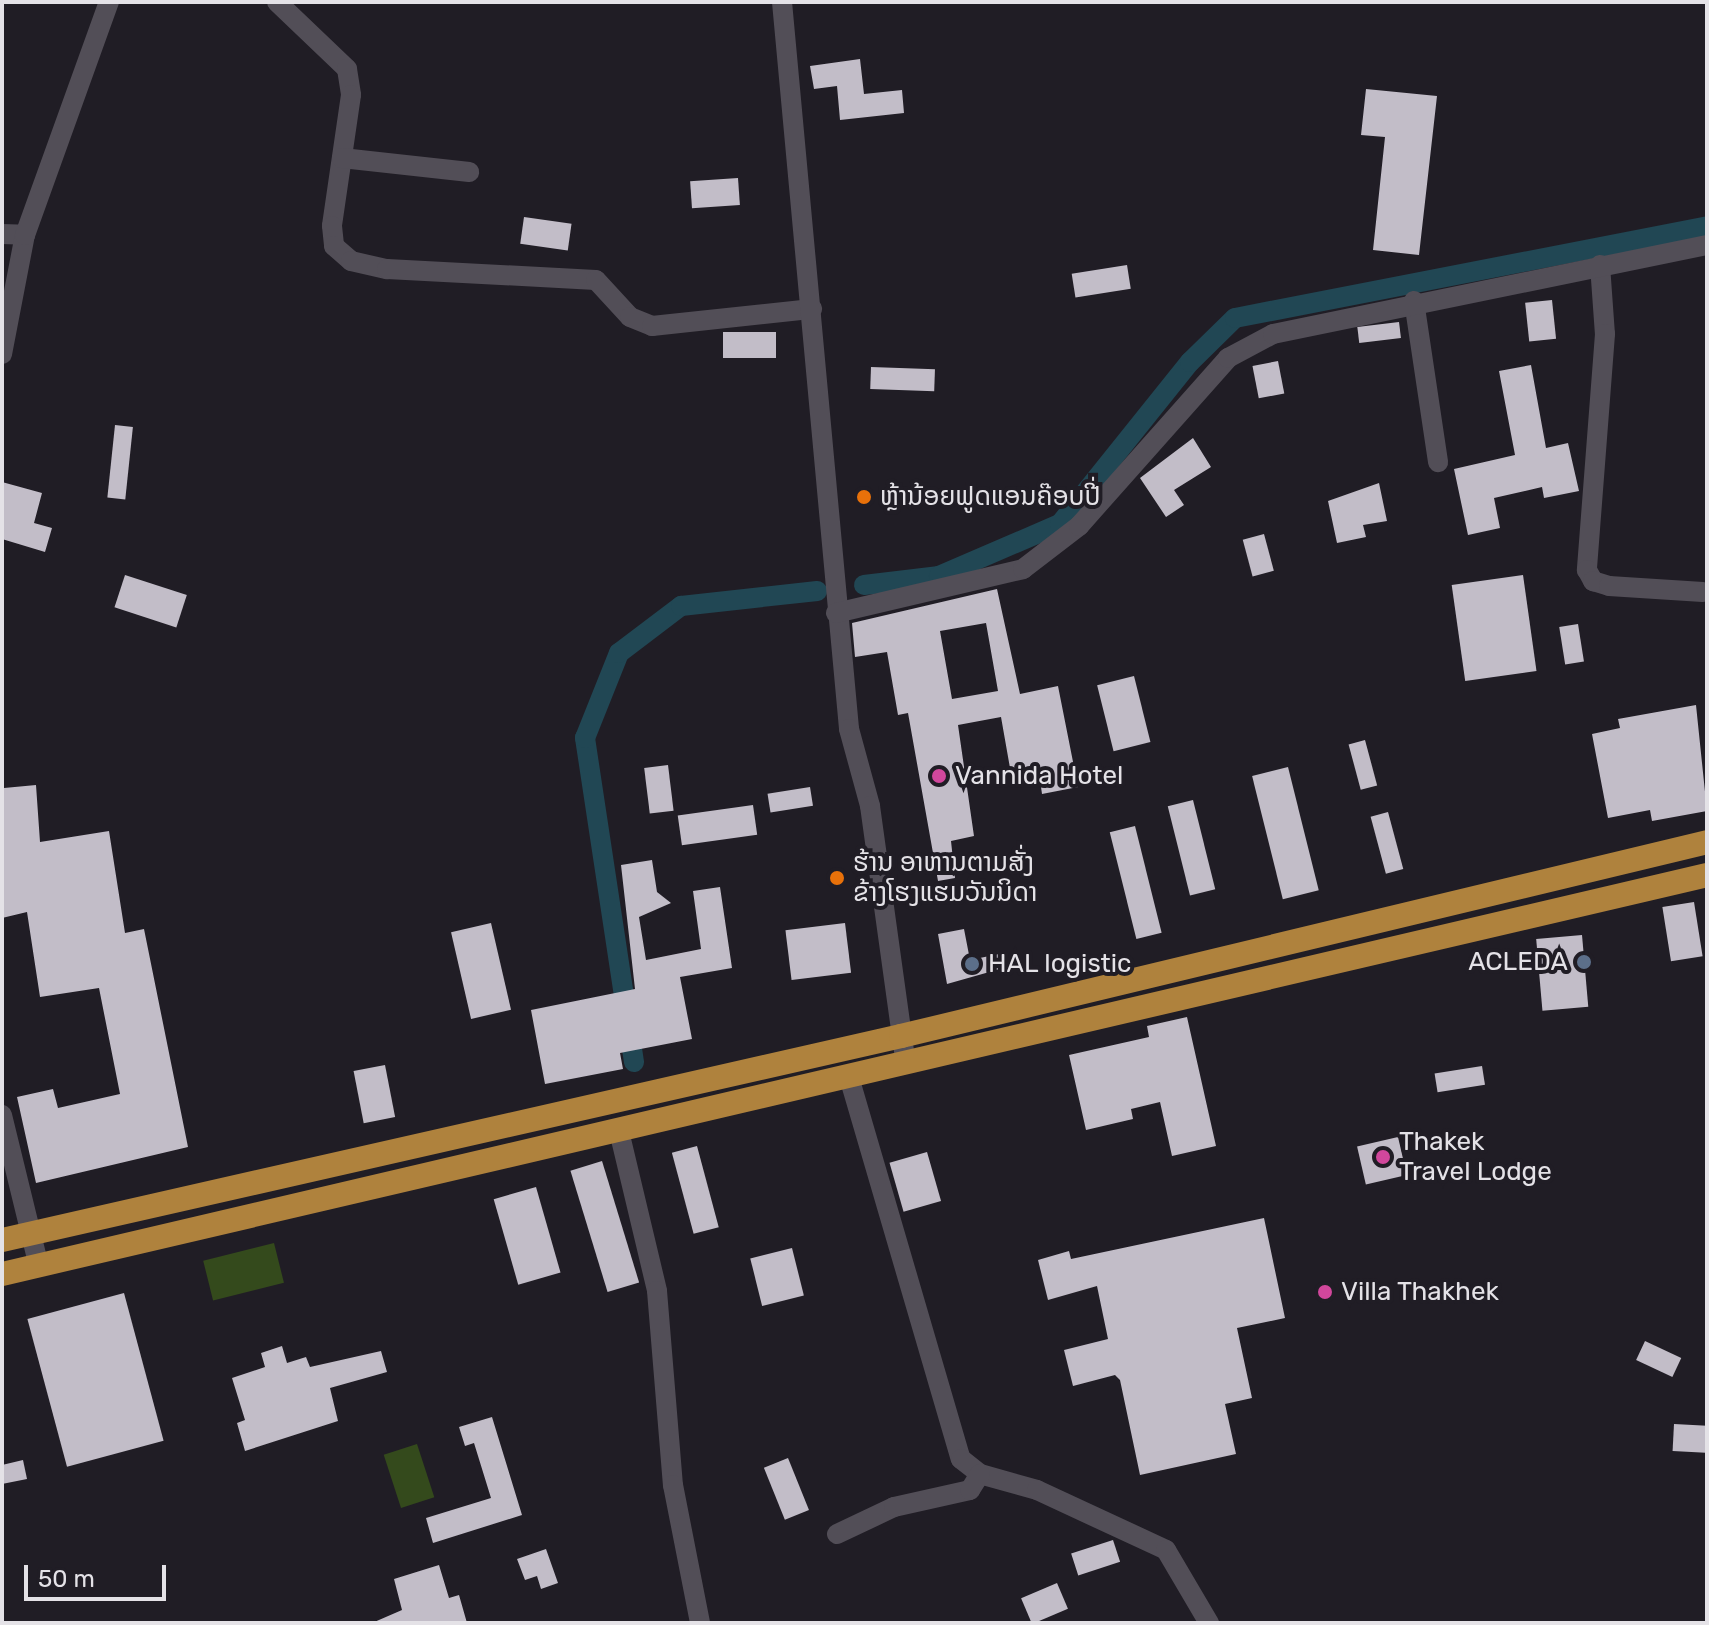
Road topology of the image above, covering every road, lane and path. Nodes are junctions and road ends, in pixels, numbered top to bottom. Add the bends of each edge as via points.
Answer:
1 (109, 2) edge
2 (277, 2) edge
3 (782, 2) edge
4 (342, 158) junction
5 (469, 172) dead end
6 (2, 234) edge
7 (25, 235) junction
8 (1707, 245) edge
9 (1600, 265) junction
10 (1414, 301) junction
11 (812, 309) junction
12 (2, 354) edge
13 (1438, 462) dead end
14 (1703, 592) dead end
15 (836, 613) junction
16 (1707, 842) edge
17 (1707, 875) edge
18 (901, 1036) junction
19 (906, 1064) junction
20 (849, 1077) junction
21 (2, 1115) edge
22 (619, 1131) junction
23 (30, 1231) junction
24 (2, 1240) edge
25 (38, 1263) junction
26 (2, 1274) edge
27 (980, 1474) junction
28 (837, 1534) dead end
29 (700, 1623) edge
30 (1209, 1623) edge

1 - 7 street
2 - 4 street via 347,69 351,95
3 - 11 street
4 - 5 street
4 - 11 street via 332,226 334,246 351,261 387,269 596,280 630,317 652,326
6 - 7 street
7 - 12 street
8 - 9 street
9 - 10 street
9 - 14 street via 1605,334 1587,570 1593,581 1609,586
10 - 13 street
10 - 15 street via 1273,334 1230,357 1079,526 1023,569
11 - 15 street
15 - 18 street via 849,729 870,806
16 - 18 main road
17 - 19 main road
18 - 19 street
18 - 23 main road
19 - 20 main road
20 - 22 main road
20 - 27 street via 952,1438 961,1459
21 - 23 street
22 - 25 main road
22 - 29 street via 657,1291 673,1485
23 - 24 main road
23 - 25 street
25 - 26 main road
27 - 28 street via 970,1490 894,1507
27 - 30 street via 1037,1490 1166,1550

